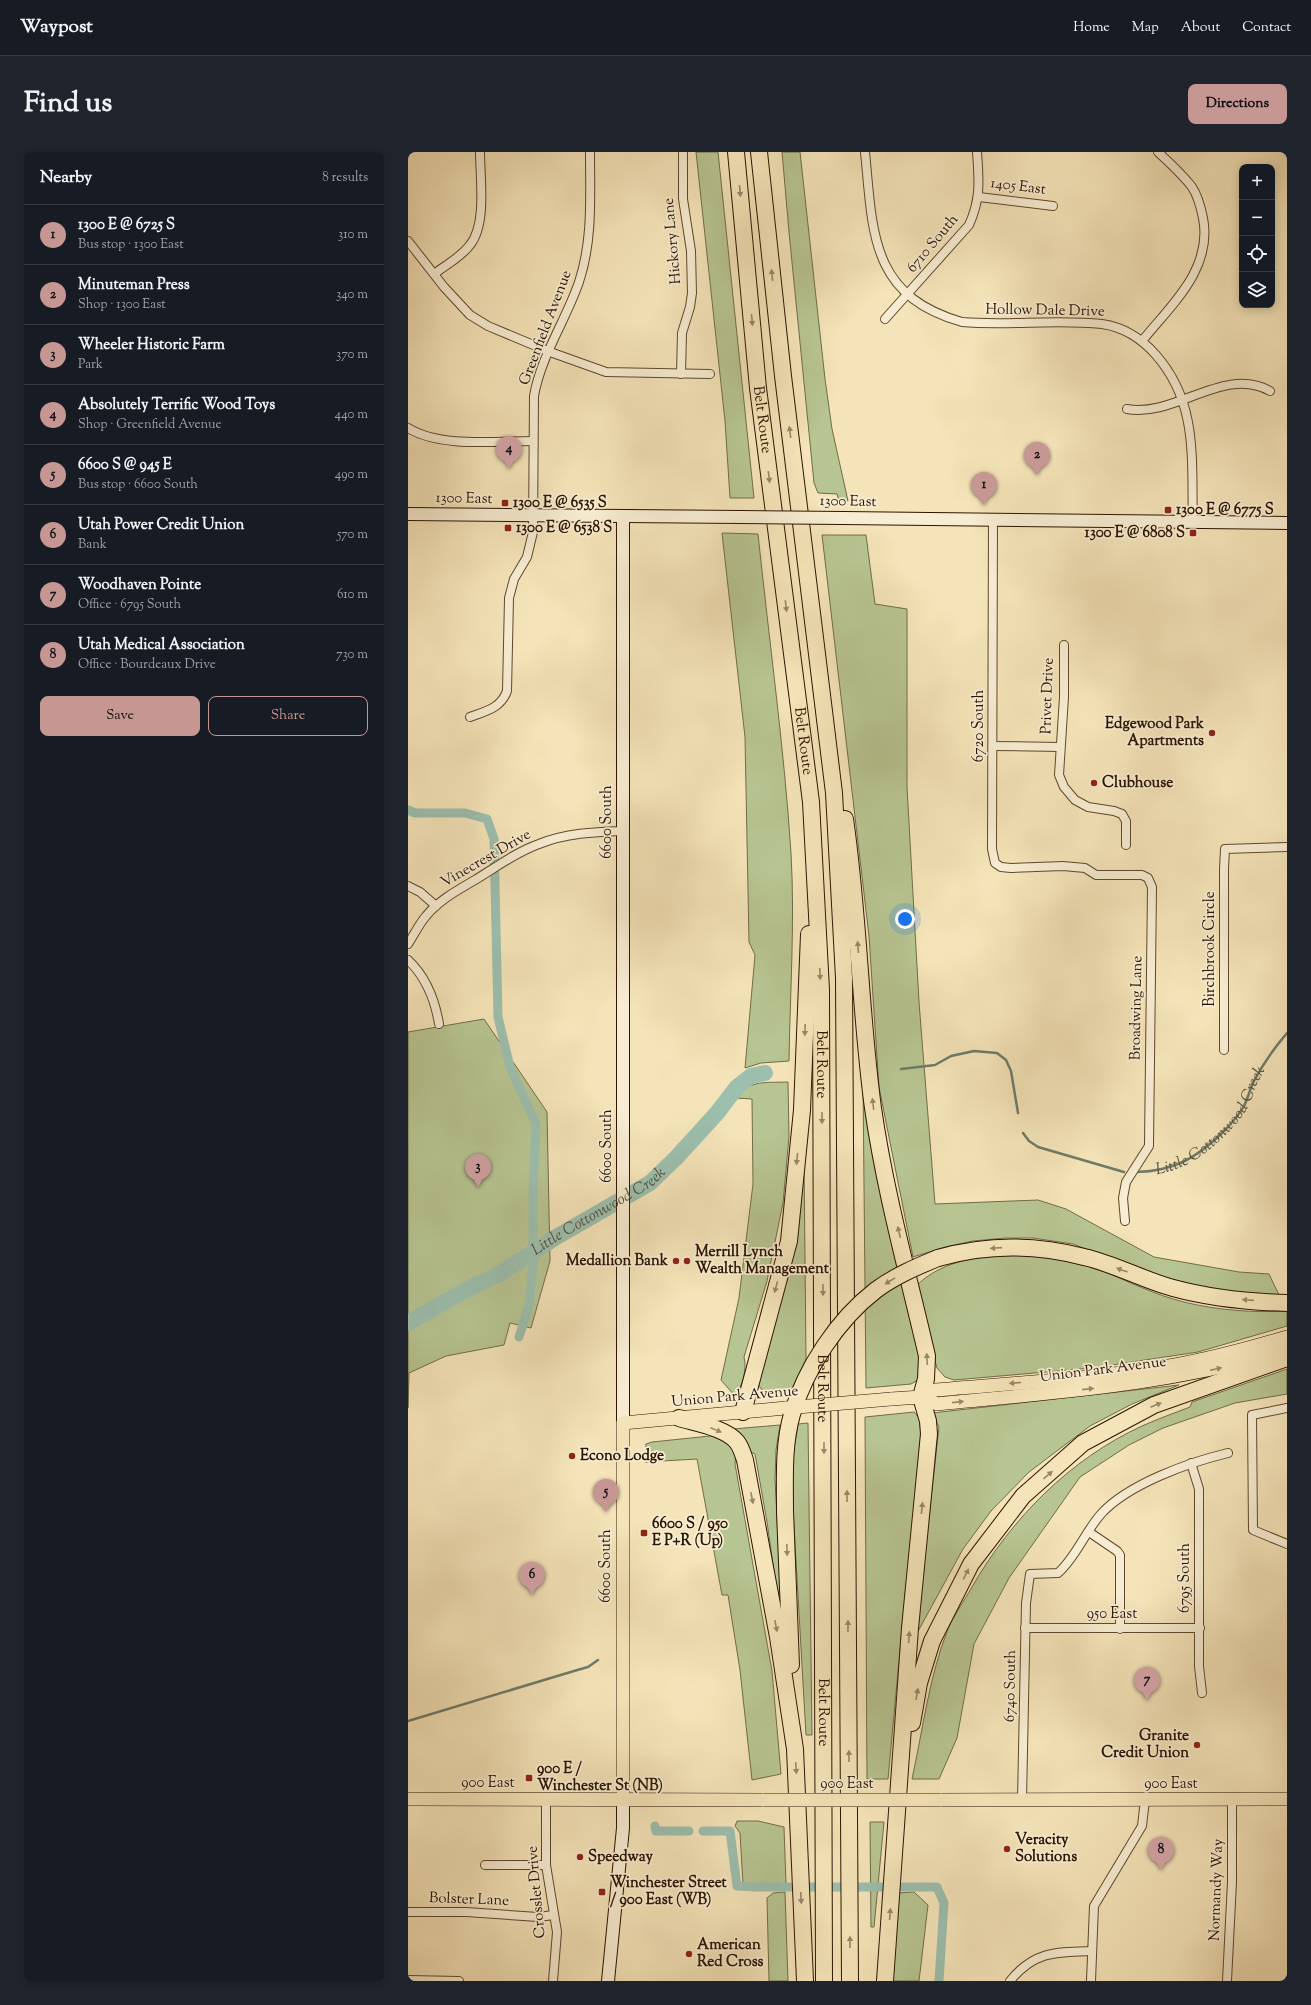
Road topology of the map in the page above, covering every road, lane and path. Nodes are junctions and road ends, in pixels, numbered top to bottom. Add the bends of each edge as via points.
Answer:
1 (480, 152) edge
2 (590, 152) edge
3 (683, 152) edge
4 (736, 152) edge
5 (759, 152) edge
6 (865, 152) edge
7 (977, 152) edge
8 (1158, 152) edge
9 (979, 197) junction
10 (1053, 206) dead end
11 (408, 241) edge
12 (434, 274) junction
13 (907, 295) junction
14 (885, 319) dead end
15 (1142, 341) junction
16 (550, 352) junction
17 (681, 374) junction
18 (710, 374) dead end
19 (1270, 391) dead end
20 (1183, 400) junction
21 (1127, 409) dead end
22 (408, 428) edge
23 (533, 441) junction
24 (408, 514) edge
25 (533, 515) junction
26 (623, 516) junction
27 (993, 519) junction
28 (1193, 522) junction
29 (1287, 523) edge
30 (803, 541) junction
31 (1064, 645) dead end
32 (470, 717) dead end
33 (993, 746) junction
34 (1060, 747) junction
35 (623, 831) junction
36 (813, 837) junction
37 (1126, 845) dead end
38 (1287, 847) edge
39 (1063, 866) joint
40 (408, 886) edge
41 (436, 906) junction
42 (408, 944) edge
43 (408, 960) edge
44 (439, 1024) dead end
45 (1224, 1050) dead end
46 (1125, 1221) dead end
47 (1287, 1303) edge
48 (1287, 1337) edge
49 (1287, 1350) edge
50 (1287, 1358) edge
51 (921, 1397) junction
52 (1287, 1408) edge
53 (743, 1412) junction
54 (679, 1418) junction
55 (623, 1423) junction
56 (1228, 1453) dead end
57 (1191, 1463) junction
58 (1089, 1532) junction
59 (1287, 1544) edge
60 (1025, 1628) junction
61 (1200, 1628) junction
62 (1120, 1629) junction
63 (1202, 1693) dead end
64 (795, 1749) junction
65 (408, 1799) edge
66 (1232, 1799) junction
67 (1287, 1799) edge
68 (546, 1800) junction
69 (623, 1800) junction
70 (1022, 1800) junction
71 (1145, 1800) junction
72 (895, 1844) junction
73 (485, 1865) dead end
74 (546, 1865) junction
75 (408, 1912) edge
76 (554, 1914) junction
77 (1092, 1951) junction
78 (408, 1980) edge
79 (459, 1981) edge
80 (553, 1981) edge
81 (608, 1981) edge
82 (805, 1981) edge
83 (824, 1981) edge
84 (850, 1981) edge
85 (885, 1981) edge
86 (1010, 1981) edge
87 (1091, 1981) edge
88 (1227, 1981) edge

1 - 12 street via 478,230 466,249
2 - 16 street, Greenfield Avenue via 590,220 586,256 575,295
3 - 17 street, Hickory Lane via 683,199 691,251 692,293 682,333
4 -> 36 highway, Belt Route via 758,388 811,802
30 -> 5 highway, Belt Route
6 - 13 street, Hollow Dale Drive via 878,250 885,267
7 - 9 street, 6710 South
8 - 15 street via 1196,194 1205,228 1204,249 1198,268 1187,286
9 - 10 street, 1405 East
9 - 13 street, 6710 South via 969,225
11 - 12 street
12 - 16 street via 470,315 488,326
13 - 14 street, 6710 South
13 - 15 street, Hollow Dale Drive via 943,317 962,322 1102,324 1118,328
15 - 20 street, Hollow Dale Drive via 1172,376
16 - 17 street via 606,372
16 - 23 street, Greenfield Avenue via 536,389
17 - 18 street
19 - 20 street via 1248,383 1218,388
20 - 21 street via 1151,411
20 - 28 street, Hollow Dale Drive via 1191,435
22 - 23 street via 425,437 441,441
23 - 25 street, Greenfield Avenue
24 - 25 main road, 1300 East
25 - 26 main road, 1300 East
25 - 32 street, Greenfield Avenue via 530,547 514,579 509,598 507,690 504,699 495,707
26 - 27 main road, 1300 East, bridge
26 - 35 main road, 6600 South
27 - 28 main road, 1300 East
27 - 33 street, 6720 South
28 - 29 main road, 1300 East
51 -> 30 highway via 926,1379 927,1356 888,1187 873,1109 852,870
84 -> 30 highway, Belt Route via 844,978 834,793
31 - 34 street, Privet Drive via 1064,697
33 - 34 street, Privet Drive
33 - 39 street, 6720 South via 992,849 995,863 1011,868
34 - 37 street, Privet Drive via 1059,775 1064,787 1074,800 1088,807 1122,814 1126,821
35 - 41 street, Vinecrest Drive via 587,832 538,844 489,871
35 - 55 main road, 6600 South
36 -> 53 highway via 802,1110 788,1241
36 -> 83 highway, Belt Route via 821,998
38 - 45 street, Birchbrook Circle via 1226,849
39 - 46 street, Broadwing Lane via 1085,868 1096,875 1142,875 1148,878 1152,887 1149,1146 1126,1182 1123,1198
40 - 41 street via 420,892
41 - 42 street, Vinecrest Drive via 425,916
43 - 44 street via 423,978 432,996
47 -> 64 highway, bridge via 1224,1299 1173,1288 1085,1257 1035,1247 1012,1246 972,1250 938,1258 913,1268 876,1290 840,1327 815,1363 803,1384 792,1415 786,1451 785,1511
48 -> 51 main road, Union Park Avenue via 1230,1353 1147,1369 935,1390
51 -> 49 main road, Union Park Avenue via 937,1404 1128,1385 1207,1371
72 -> 50 highway via 919,1683 932,1641 971,1564 1023,1496 1083,1444 1154,1405
51 - 53 main road, Union Park Avenue, bridge
72 -> 51 highway via 910,1628 929,1434
52 - 59 street via 1252,1415 1252,1422 1253,1530
53 - 54 main road, Union Park Avenue
54 - 55 main road, Union Park Avenue
54 -> 64 highway via 716,1429 737,1441 741,1449 778,1637
55 - 69 main road, 6600 South
56 - 57 street
57 - 58 street via 1140,1486 1111,1505
57 - 61 street, 6795 South via 1199,1489
58 - 60 street, 6740 South via 1058,1573 1030,1574
58 - 62 street via 1120,1555
60 - 62 street, 950 East
60 - 70 street, 6740 South
61 - 62 street, 950 East
61 - 63 street, 6795 South via 1199,1666
64 -> 82 highway
65 - 68 main road, 900 East
66 - 67 main road, 900 East
66 - 71 main road, 900 East
66 - 88 street, Normandy Way via 1232,1882
68 - 69 main road, 900 East
68 - 74 street, Crosslet Drive
69 - 70 main road, 900 East, bridge
69 - 81 main road via 623,1828
70 - 71 main road, 900 East
71 - 77 street via 1144,1820 1139,1833 1094,1906
85 -> 72 highway
73 - 74 street
74 - 76 street, Crosslet Drive
75 - 76 street, Bolster Lane via 466,1912 538,1917
76 - 80 street, Crosslet Drive via 557,1932
77 - 86 street via 1043,1955 1019,1969
77 - 87 street
78 - 79 street

